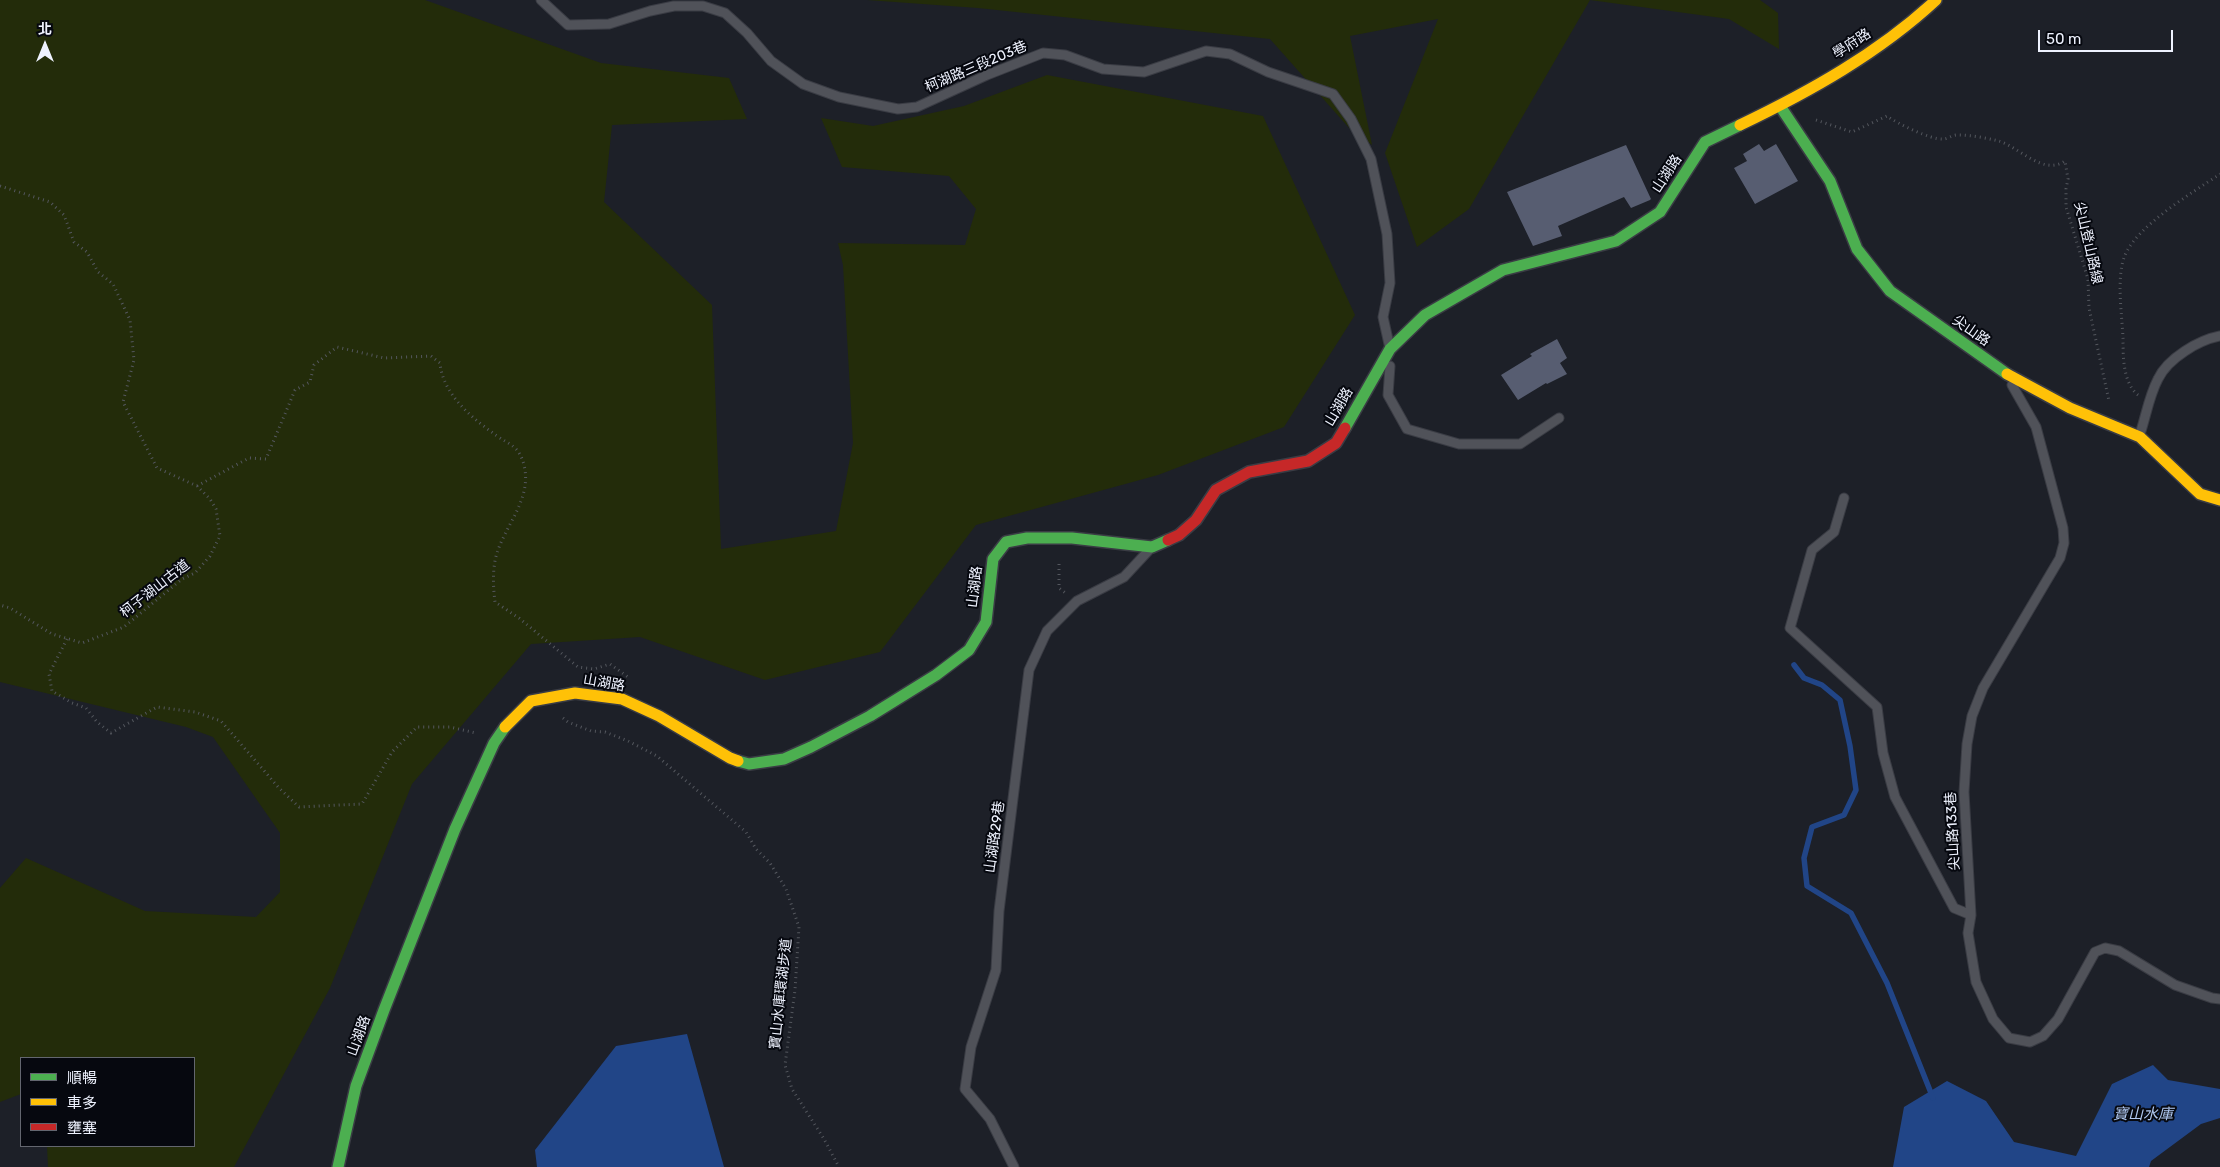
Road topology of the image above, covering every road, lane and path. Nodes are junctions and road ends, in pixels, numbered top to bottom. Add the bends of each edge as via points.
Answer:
1 (541, 0) edge
2 (1936, 0) edge
3 (1780, 106) junction
4 (1812, 116) dead end
5 (2220, 174) edge
6 (0, 186) edge
7 (2220, 336) edge
8 (1390, 349) junction
9 (2006, 374) junction
10 (2109, 404) dead end
11 (2148, 404) junction
12 (1559, 418) dead end
13 (2140, 437) junction
14 (197, 486) junction
15 (1844, 498) dead end
16 (2220, 500) edge
17 (1152, 547) junction
18 (1059, 564) dead end
19 (1077, 601) junction
20 (0, 605) edge
21 (66, 639) junction
22 (634, 681) dead end
23 (543, 698) junction
24 (499, 736) junction
25 (1971, 915) junction
26 (2220, 999) edge
27 (338, 1167) edge
28 (839, 1167) edge
29 (1014, 1167) edge

1 - 8 lane, 柯湖路三段203巷 via 568,24 609,24 674,6 703,6 725,13 771,61 803,84 839,97 898,109 917,108 1043,53 1065,55 1103,69 1144,72 1206,51 1230,54 1268,72 1333,94 1351,119 1371,159 1387,234 1390,283 1383,317
2 - 3 street, 學府路 via 1866,55
3 - 8 street, 山湖路 via 1705,142 1660,212 1616,241 1503,270 1425,315
3 - 9 street, 尖山路 via 1830,180 1857,250 1890,291
4 - 10 path, 尖山登山路線 via 1818,122 1852,132 1887,116 1902,126 1942,140 1955,135 1976,137 2001,142 2041,164 2061,164 2065,160 2068,179 2066,206 2088,279 2089,308
5 - 11 path via 2144,229 2125,255 2121,277 2126,376 2134,392
6 - 14 path, 柯子湖山古道 via 50,202 64,215 74,242 87,252 98,272 113,284 130,320 134,360 123,402 157,468
7 - 11 lane via 2192,345 2169,366 2159,377
8 - 12 lane, 柯湖路三段203巷 via 1388,395 1407,429 1459,444 1520,444
8 - 17 street, 山湖路 via 1336,443 1308,461 1249,472 1216,490 1196,520 1179,535
9 - 13 street, 尖山路 via 2070,408
9 - 25 lane, 尖山路133巷 via 2036,427 2063,528 2064,543 2060,558 1983,688 1972,716 1966,744 1964,792
11 - 13 lane
13 - 16 street, 尖山路 via 2200,494
14 - 21 path, 柯子湖山古道 via 216,509 220,536 210,556 195,573 182,579 124,627 82,643
14 - 22 path via 249,458 266,459 295,390 310,382 314,365 337,347 384,358 431,356 440,363 441,376 456,401 497,436 516,447 524,465 525,487 518,510 497,552 493,584 495,602 578,668 594,669 610,664
15 - 25 lane via 1834,532 1812,550 1790,628 1877,706 1883,753 1895,797 1954,908
17 - 19 lane, 山湖路29巷 via 1124,577
17 - 23 street, 山湖路 via 1072,538 1027,538 1006,542 993,558 986,622 969,650 870,716 784,759 749,764 730,758 659,716 622,699 576,693
18 - 19 path via 1058,588
19 - 29 lane, 山湖路29巷 via 1047,631 1029,670 999,912 996,970 971,1047 965,1089 990,1119
20 - 21 path, 柯子湖山古道
21 - 24 path via 49,674 52,691 86,708 111,733 157,707 195,712 221,722 299,807 362,804 392,752 417,727 450,727
23 - 24 street, 山湖路 via 531,702 510,720
23 - 28 path, 寶山水庫環湖步道 via 568,722 628,740 657,756 746,832 770,863 786,889 799,927 785,1065 792,1089
24 - 27 street, 山湖路 via 455,828 384,1010 356,1086
25 - 26 lane, 尖山路133巷 via 1968,933 1976,982 1993,1020 2009,1038 2030,1042 2043,1036 2058,1020 2095,952 2106,948 2119,951 2175,985

